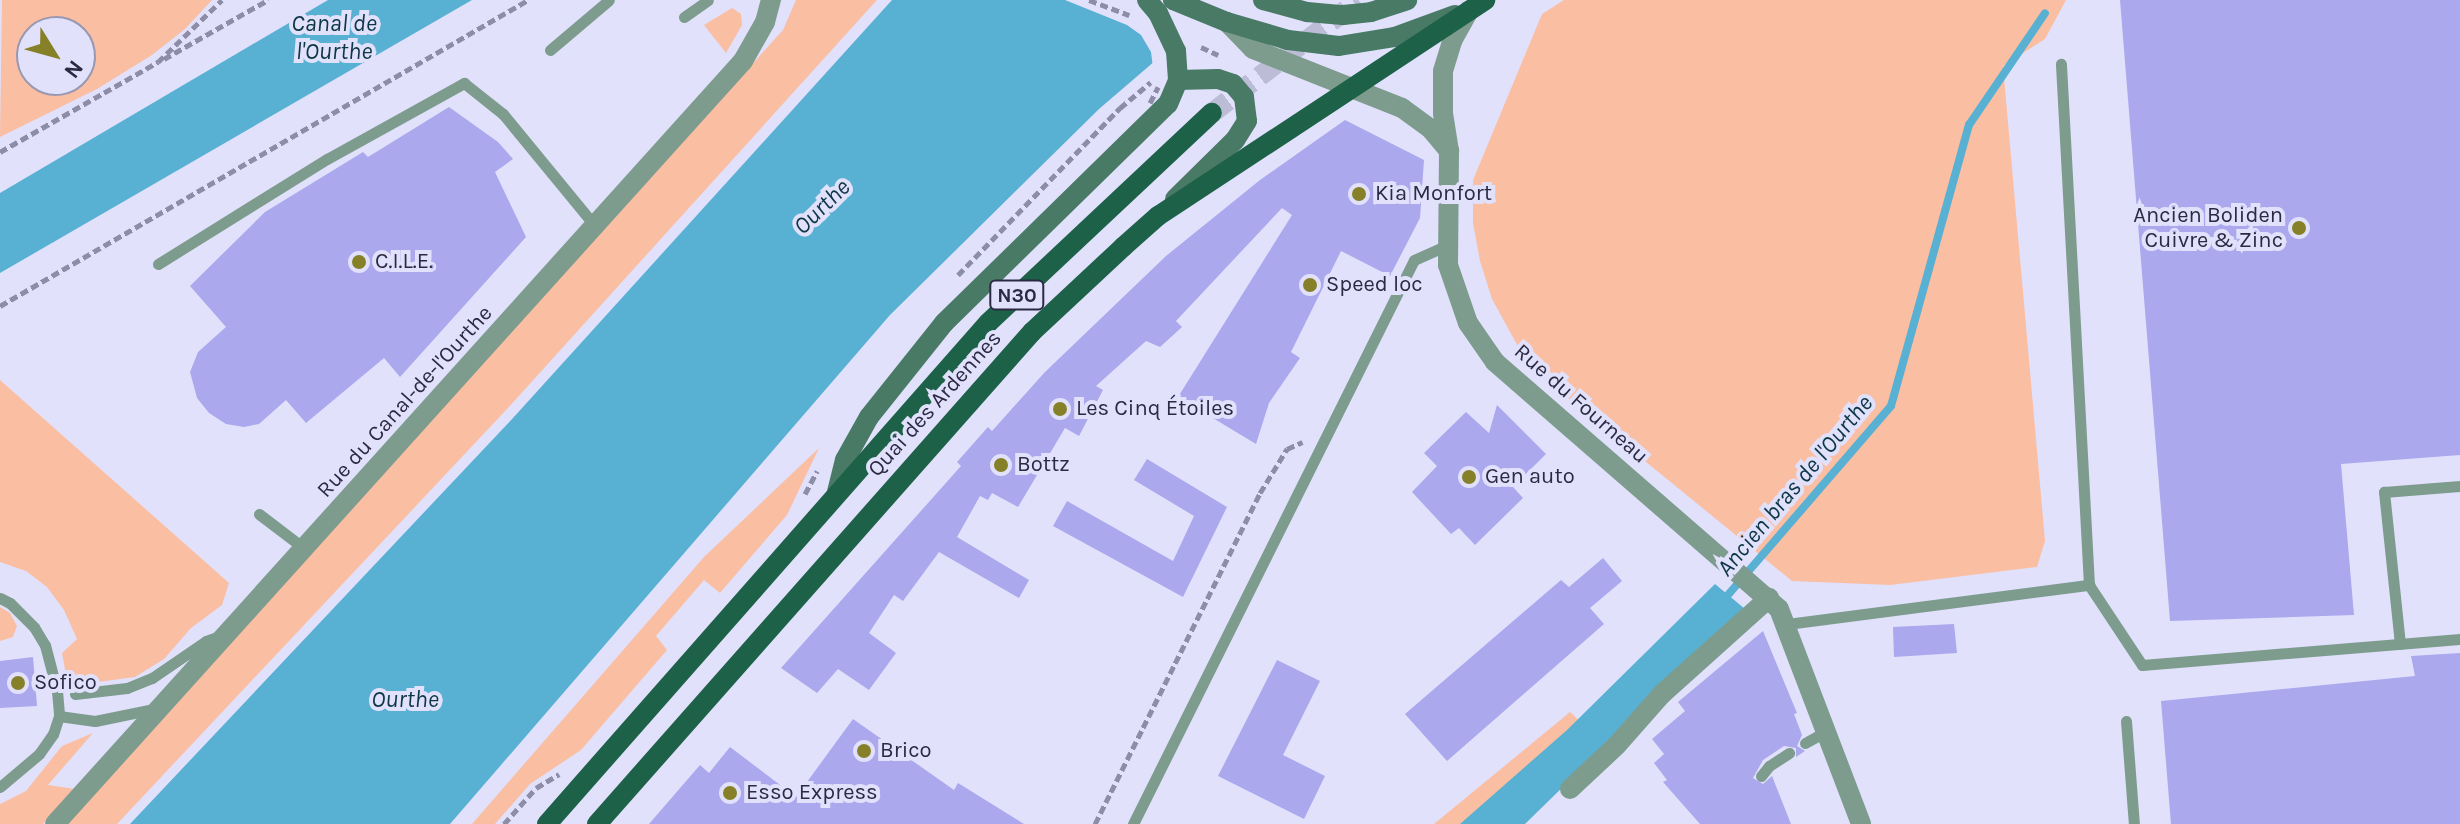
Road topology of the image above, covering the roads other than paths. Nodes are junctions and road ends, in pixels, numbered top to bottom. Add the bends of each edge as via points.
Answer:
1 (609, 0) edge
2 (708, 0) edge
3 (771, 0) edge
4 (1147, 0) edge
5 (1173, 0) edge
6 (1407, 0) edge
7 (1264, 1) edge
8 (1477, 5) edge
9 (684, 17) dead end
10 (1227, 22) junction
11 (550, 50) dead end
12 (2061, 64) dead end
13 (1171, 78) junction
14 (1348, 87) junction
15 (1212, 113) tunnel mouth
16 (1449, 151) junction
17 (1158, 216) junction
18 (595, 226) junction
19 (1447, 245) junction
20 (158, 264) dead end
21 (2460, 486) edge
22 (837, 492) junction
23 (259, 514) dead end
24 (305, 549) junction
25 (2089, 585) junction
26 (1765, 594) junction
27 (0, 598) edge
28 (1787, 624) junction
29 (230, 632) junction
30 (2460, 639) edge
31 (2400, 644) junction
32 (75, 694) dead end
33 (163, 707) junction
34 (59, 716) junction
35 (2126, 721) dead end
36 (1825, 732) junction
37 (1805, 743) dead end
38 (1789, 753) dead end
39 (1761, 776) dead end
40 (0, 787) edge
41 (1570, 789) dead end
42 (55, 824) edge
43 (547, 824) edge
44 (597, 824) edge
45 (1133, 824) edge
46 (1861, 824) edge
47 (2134, 824) edge

1 - 11 lane
2 - 9 lane
3 - 18 street, Rue du Canal-de-l'Ourthe via 743,61
4 - 13 main road, bridge via 1176,51
5 - 10 main road, bridge
6 - 7 main road via 1343,15
8 - 10 main road via 1395,37 1339,46 1288,40
8 - 14 main road, Quai des Ardennes / N30
8 - 16 street, Rue du Fourneau via 1452,41 1443,71
10 - 14 street via 1253,49
12 - 25 lane
13 - 17 main road via 1233,84 1244,97 1247,121 1235,140
13 - 22 main road via 1168,104 944,323 869,417 845,460
14 - 16 street via 1402,108 1430,128
14 - 17 main road, Quai des Ardennes / N30
15 - 22 main road, Quai des Ardennes / N30 via 988,323
16 - 19 street, Rue du Fourneau
17 - 44 main road, Quai des Ardennes / N30 via 1032,332
18 - 20 lane via 503,114 464,83 327,159
18 - 24 street, Rue du Canal-de-l'Ourthe
19 - 26 street, Rue du Fourneau via 1459,307 1495,362
19 - 45 lane via 1414,260
21 - 31 lane via 2384,492
22 - 43 main road, Quai des Ardennes / N30
23 - 24 lane
24 - 29 street, Rue du Canal-de-l'Ourthe
25 - 28 lane
25 - 31 lane via 2142,665
26 - 28 street, Rue du Fourneau
26 - 41 street
27 - 34 lane via 34,627 45,645
28 - 36 street, Rue du Fourneau
29 - 32 lane via 127,688
29 - 33 street, Rue du Canal-de-l'Ourthe
30 - 31 lane
33 - 34 lane via 95,721
33 - 42 street, Rue du Canal-de-l'Ourthe
34 - 40 lane via 39,754
35 - 47 lane
36 - 37 lane
36 - 46 street, Rue du Fourneau
38 - 39 lane

